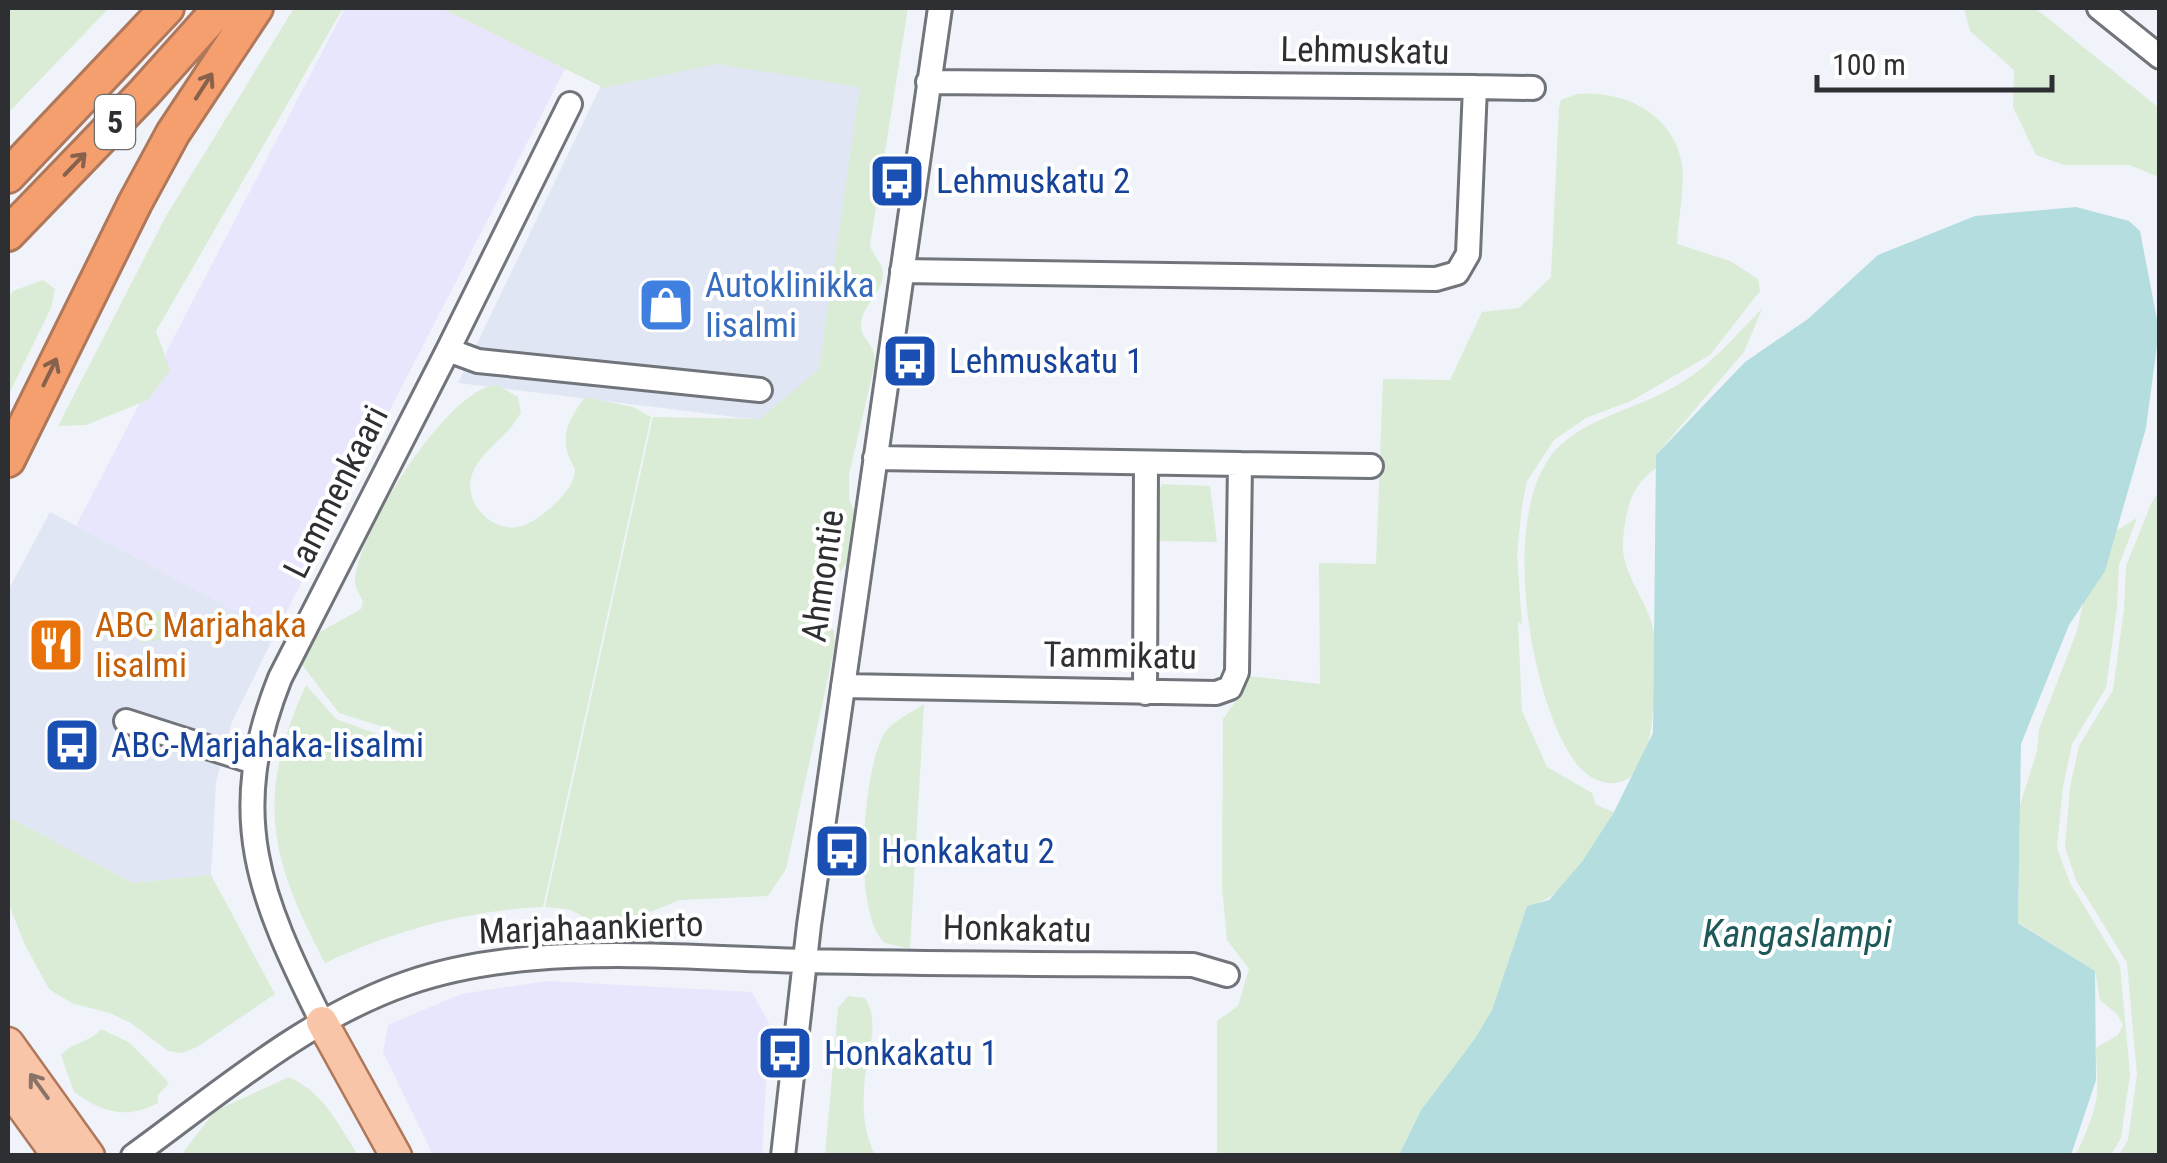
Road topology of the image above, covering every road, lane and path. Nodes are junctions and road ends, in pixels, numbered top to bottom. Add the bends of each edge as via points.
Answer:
1 (168, 8) edge
2 (220, 8) edge
3 (256, 8) edge
4 (940, 8) edge
5 (2100, 8) edge
6 (2160, 56) edge
7 (928, 82) junction
8 (1476, 88) junction
9 (1533, 88) dead end
10 (570, 104) dead end
11 (8, 176) edge
12 (8, 234) edge
13 (902, 271) junction
14 (448, 350) junction
15 (760, 390) dead end
16 (875, 458) junction
17 (8, 460) edge
18 (1146, 464) junction
19 (1240, 464) junction
20 (1371, 466) dead end
21 (842, 686) junction
22 (1145, 693) junction
23 (126, 721) dead end
24 (254, 762) junction
25 (805, 961) junction
26 (1227, 975) dead end
27 (322, 1022) junction
28 (8, 1043) edge
29 (8, 1088) edge
30 (59, 1143) edge
31 (89, 1156) edge
32 (133, 1156) edge
33 (396, 1156) edge
34 (783, 1156) edge

1 - 11 highway, 5
12 -> 2 highway, 5
17 -> 3 highway via 135,202
4 - 7 street, Ahmontie
5 - 6 street
7 - 8 street, Lehmuskatu
7 - 13 street, Ahmontie
8 - 9 street
8 - 13 street, Lehmuskatu via 1468,254 1447,277
10 - 14 street, Lammenkaari
13 - 16 street, Ahmontie
14 - 15 street via 478,361
14 - 24 street, Lammenkaari via 280,678
16 - 18 street
16 - 21 street, Ahmontie
18 - 19 street
18 - 22 street
19 - 20 street
19 - 22 street, Tammikatu via 1234,681 1225,692
21 - 22 street, Tammikatu
21 - 25 street, Ahmontie
23 - 24 street
24 - 27 street, Lammenkaari via 250,814 256,860
25 - 26 street, Honkakatu via 1194,965
25 - 27 street, Marjahaankierto via 478,964 406,983
25 - 34 street, Ahmontie
27 - 32 street, Marjahaankierto
27 - 33 main road
30 -> 28 main road
29 - 30 main road
30 - 31 main road

